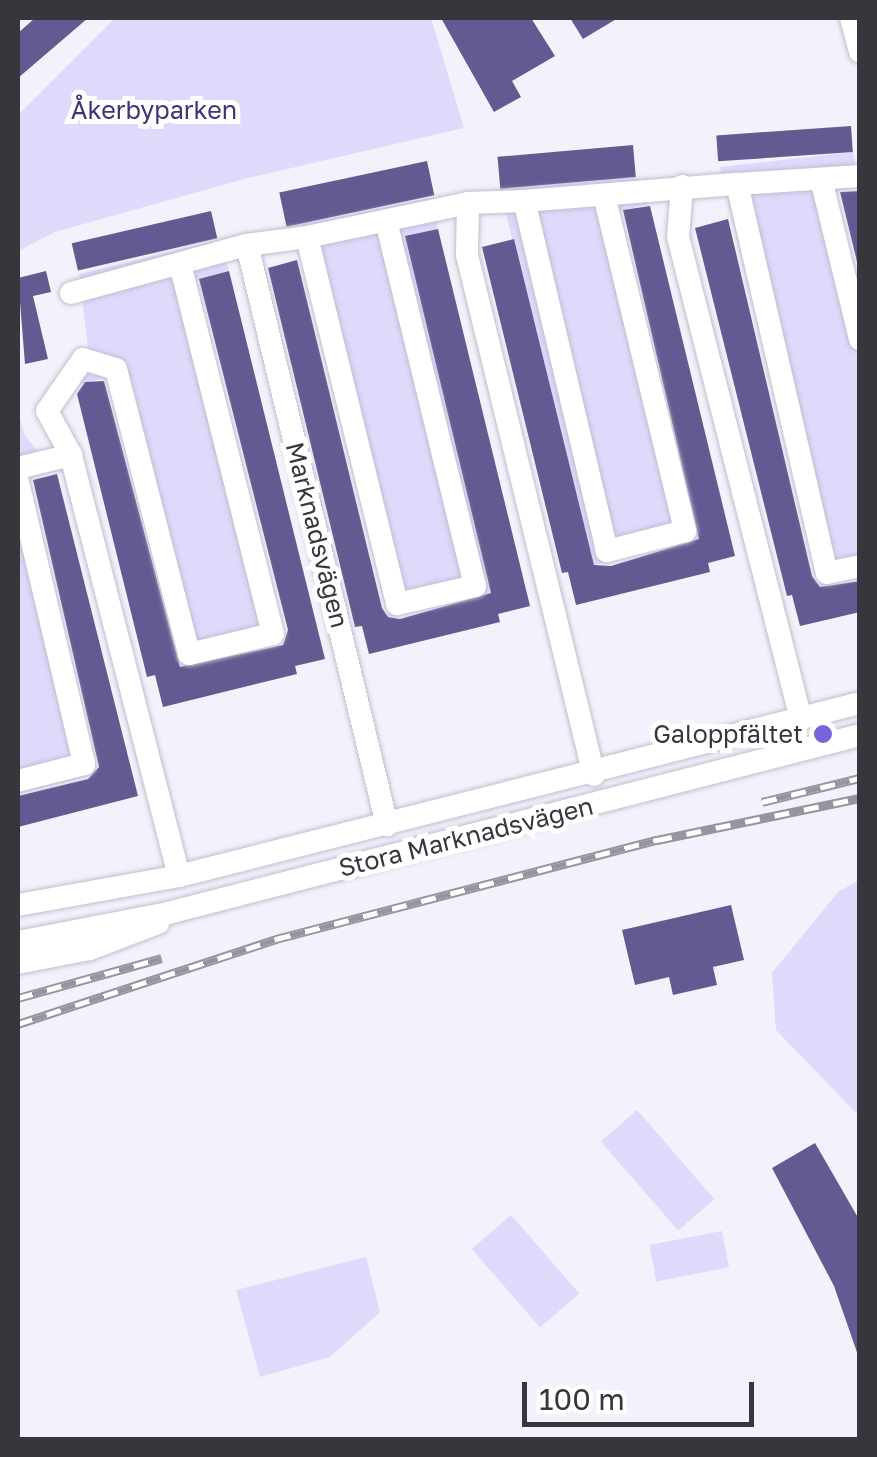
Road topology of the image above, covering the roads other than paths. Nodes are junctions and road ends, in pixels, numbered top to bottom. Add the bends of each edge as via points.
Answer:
1 (851, 18) edge
2 (860, 52) edge
3 (860, 176) edge
4 (821, 179) junction
5 (736, 184) junction
6 (682, 186) junction
7 (604, 195) junction
8 (524, 201) junction
9 (468, 203) junction
10 (386, 221) junction
11 (308, 237) junction
12 (247, 246) junction
13 (181, 268) junction
14 (71, 293) dead end
15 (860, 339) edge
16 (70, 455) junction
17 (18, 468) edge
18 (18, 482) edge
19 (860, 566) edge
20 (860, 703) edge
21 (801, 720) junction
22 (860, 735) edge
23 (860, 746) edge
24 (764, 762) junction
25 (594, 775) junction
26 (18, 781) edge
27 (387, 825) junction
28 (180, 876) junction
29 (18, 905) edge
30 (168, 913) junction
31 (18, 934) edge
32 (18, 942) edge
33 (18, 963) edge

1 - 2 street
3 - 4 street
4 - 5 street
4 - 15 street
5 - 6 street
5 - 19 street via 827,573
6 - 7 street
6 - 21 street via 678,238
7 - 8 street
7 - 8 street via 686,531 607,550
8 - 9 street
9 - 10 street
9 - 25 street via 467,254
10 - 11 street
10 - 11 street via 475,586 397,604
11 - 12 street
12 - 13 street
12 - 27 street, Marknadsvägen
13 - 14 street
13 - 16 street via 274,634 189,654 116,369 84,358 47,411
16 - 17 street
16 - 28 street
18 - 26 street via 84,764
20 - 21 street
21 - 25 street
22 - 24 street, Stora Marknadsvägen
23 - 24 street, Stora Marknadsvägen
24 - 30 street, Stora Marknadsvägen
25 - 27 street
27 - 28 street
28 - 29 street
30 - 31 street, Stora Marknadsvägen via 141,908
30 - 32 street, Stora Marknadsvägen
30 - 33 street, Stora Marknadsvägen via 139,934

